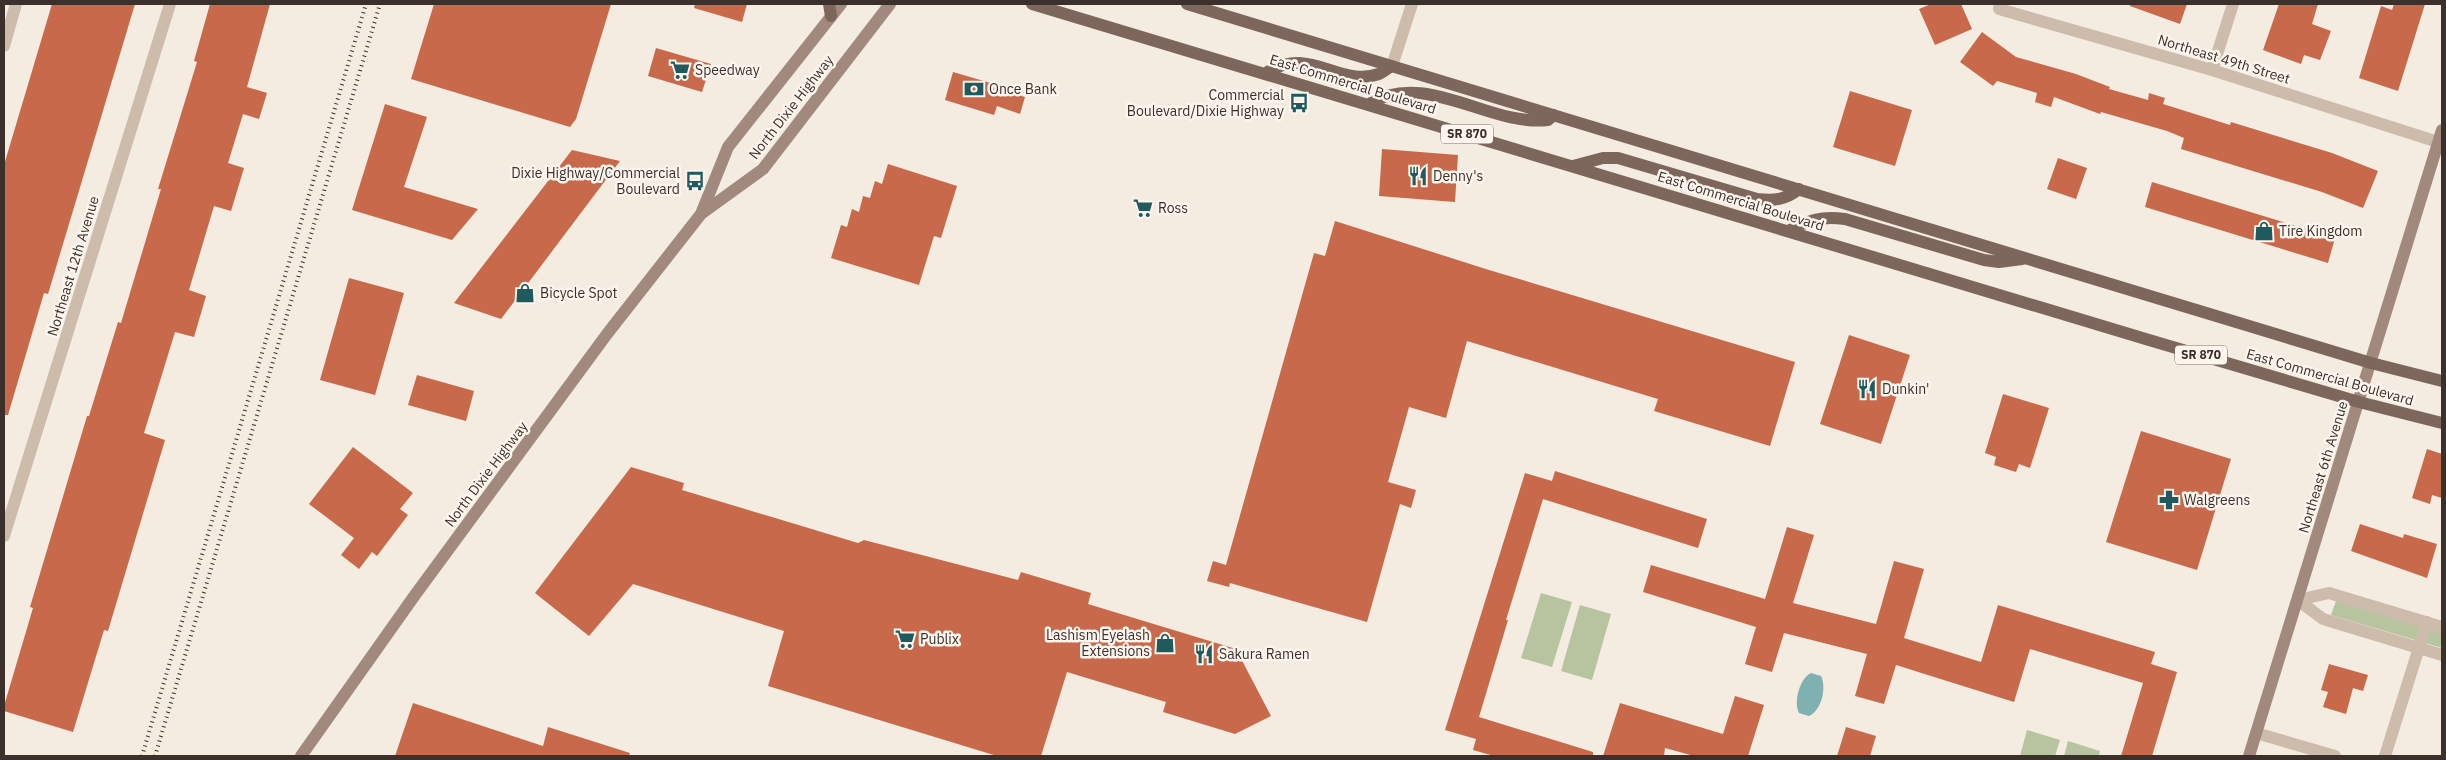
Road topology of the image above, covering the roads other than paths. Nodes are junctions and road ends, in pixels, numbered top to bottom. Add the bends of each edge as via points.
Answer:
1 (16, 4) edge
2 (170, 4) edge
3 (841, 4) edge
4 (890, 4) edge
5 (1032, 4) edge
6 (1187, 4) edge
7 (1412, 4) edge
8 (2232, 4) edge
9 (2000, 6) edge
10 (830, 10) edge
11 (4, 46) edge
12 (1392, 66) junction
13 (2212, 70) junction
14 (1266, 73) junction
15 (1369, 104) junction
16 (1554, 115) junction
17 (2440, 136) edge
18 (1573, 166) junction
19 (1799, 189) junction
20 (701, 214) junction
21 (1788, 231) junction
22 (2027, 258) junction
23 (2371, 363) junction
24 (2442, 381) edge
25 (2359, 402) junction
26 (2442, 423) edge
27 (4, 536) edge
28 (2298, 600) junction
29 (2427, 622) junction
30 (2442, 627) edge
31 (2419, 648) junction
32 (2442, 655) edge
33 (2256, 733) junction
34 (301, 756) edge
35 (2249, 756) edge
36 (2335, 756) edge
37 (2385, 756) edge

1 - 11 street
2 - 27 street, Northeast 12th Avenue
3 - 10 main road, North Dixie Highway
4 - 20 main road, North Dixie Highway via 763,169
5 - 14 main road, East Commercial Boulevard / SR 870
6 - 12 main road, East Commercial Boulevard
7 - 12 street
8 - 13 street
9 - 13 street, Northeast 49th Street
10 - 20 main road, North Dixie Highway via 728,147
12 - 14 main road via 1379,74 1352,76 1306,62 1294,62 1278,65
12 - 16 main road, East Commercial Boulevard
13 - 17 street, Northeast 49th Street
14 - 15 main road, East Commercial Boulevard / SR 870
15 - 16 main road via 1382,96 1419,93 1525,122 1548,120
15 - 18 main road, East Commercial Boulevard / SR 870
16 - 19 main road, East Commercial Boulevard
17 - 23 main road, Northeast 6th Avenue
18 - 19 main road via 1603,158 1618,158 1765,200 1787,198
18 - 21 main road, East Commercial Boulevard / SR 870
19 - 22 main road, East Commercial Boulevard
20 - 34 main road, North Dixie Highway via 607,334
21 - 22 main road via 1811,219 1831,217 1984,260 1999,262
21 - 25 main road, East Commercial Boulevard / SR 870
22 - 23 main road, East Commercial Boulevard
23 - 24 main road, East Commercial Boulevard
23 - 25 main road, Northeast 6th Avenue
25 - 26 main road, East Commercial Boulevard / SR 870
25 - 28 main road, Northeast 6th Avenue
28 - 29 street via 2329,593
28 - 31 street via 2323,619
28 - 33 main road, Northeast 6th Avenue
29 - 30 street
29 - 31 street
31 - 32 street
31 - 37 street
33 - 35 main road, Northeast 6th Avenue
33 - 36 street

